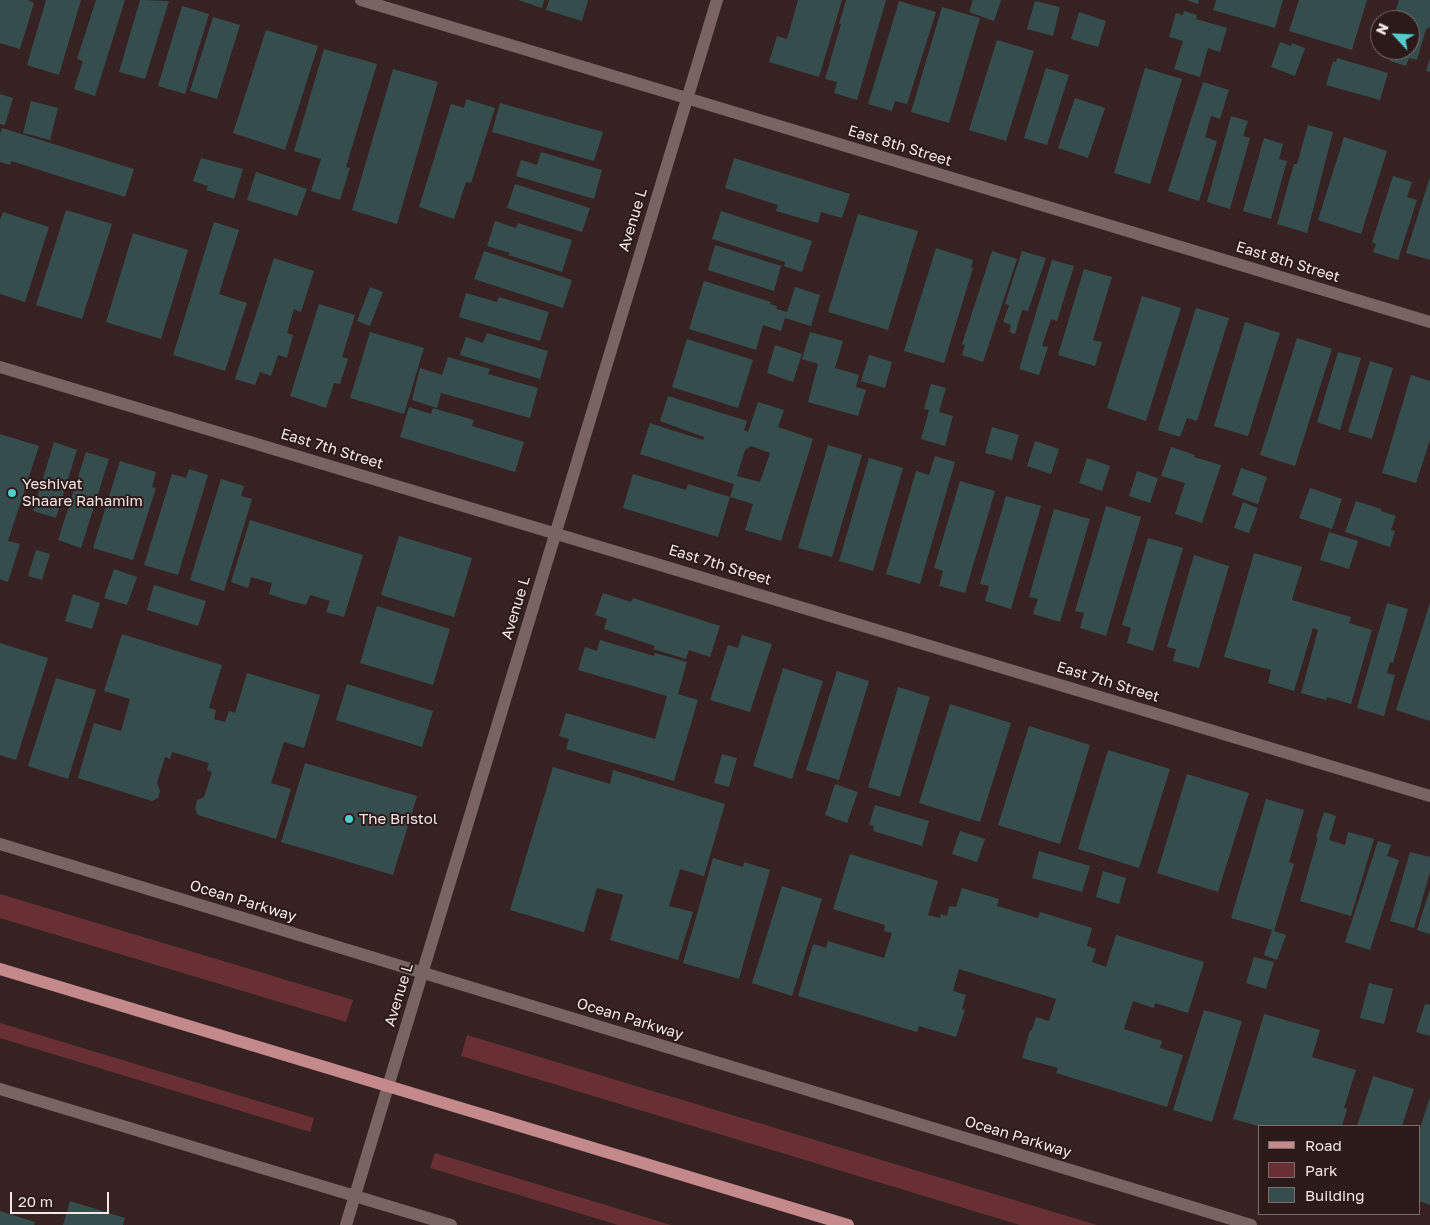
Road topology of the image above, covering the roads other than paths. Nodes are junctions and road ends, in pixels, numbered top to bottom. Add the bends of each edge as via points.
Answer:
1 (361, 0) edge
2 (717, 0) edge
3 (687, 98) junction
4 (1430, 322) edge
5 (0, 367) edge
6 (556, 533) junction
7 (1430, 796) edge
8 (0, 844) edge
9 (0, 969) edge
10 (422, 972) junction
11 (388, 1086) junction
12 (0, 1088) edge
13 (355, 1196) junction
14 (346, 1225) edge
15 (451, 1225) edge
16 (848, 1225) edge
17 (1251, 1225) edge

1 - 3 street, East 8th Street
2 - 3 street, Avenue L
3 - 4 street, East 8th Street
3 - 6 street, Avenue L
5 - 6 street, East 7th Street
6 - 7 street, East 7th Street
6 - 10 street, Avenue L
8 - 10 street, Ocean Parkway
9 - 11 main road
10 - 11 street, Avenue L
10 - 17 street, Ocean Parkway
11 - 13 street, Avenue L
11 - 16 main road
12 - 13 street
13 - 14 street, Avenue L
13 - 15 street

